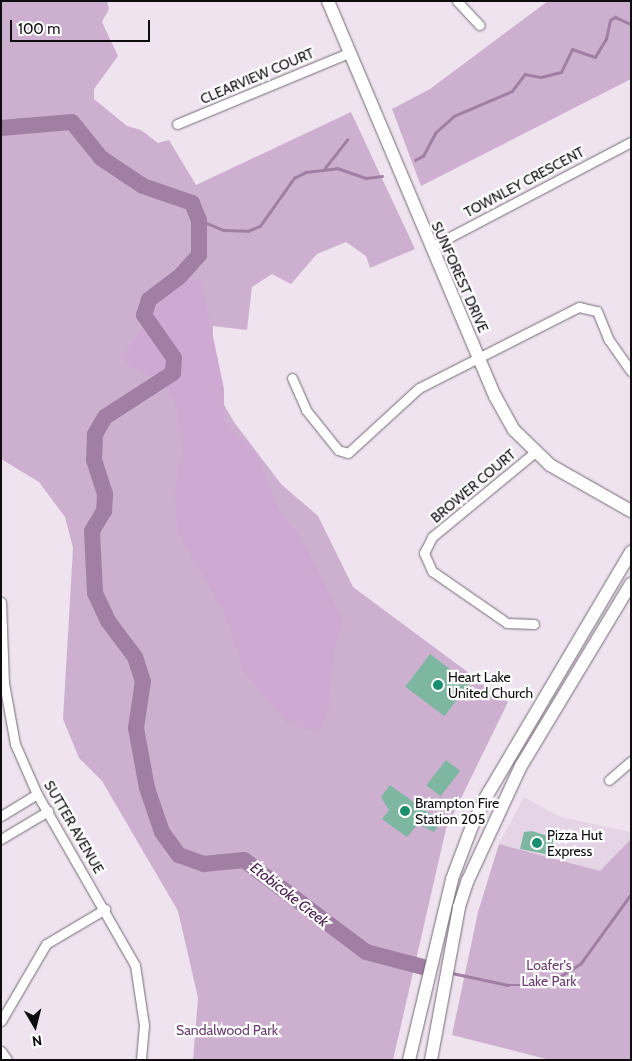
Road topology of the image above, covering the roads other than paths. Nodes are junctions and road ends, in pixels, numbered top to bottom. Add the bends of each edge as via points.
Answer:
1 (328, 1) edge
2 (457, 1) edge
3 (479, 25) dead end
4 (348, 53) junction
5 (177, 124) dead end
6 (631, 142) edge
7 (431, 246) junction
8 (480, 360) junction
9 (631, 371) edge
10 (292, 378) dead end
11 (535, 452) junction
12 (631, 511) edge
13 (631, 552) edge
14 (631, 584) edge
15 (1, 602) edge
16 (534, 624) dead end
17 (4, 698) edge
18 (631, 762) edge
19 (609, 780) dead end
20 (37, 794) junction
21 (48, 811) junction
22 (1, 816) edge
23 (1, 839) edge
24 (105, 909) junction
25 (1, 1021) edge
26 (1, 1051) edge
27 (6, 1060) edge
28 (140, 1060) edge
29 (409, 1060) edge
30 (431, 1060) edge

1 - 4 main road, SUNFOREST DRIVE
2 - 3 street
4 - 5 street, CLEARVIEW COURT
4 - 7 main road, SUNFOREST DRIVE
6 - 7 street, TOWNLEY CRESCENT
7 - 8 main road, SUNFOREST DRIVE
8 - 9 street via 579,307 590,307 597,311 609,340
8 - 10 street via 419,388 348,453 338,450 306,410
8 - 11 main road, SUNFOREST DRIVE via 514,430
11 - 12 main road, SUNFOREST DRIVE via 599,496
11 - 16 street, BROWER COURT via 432,537 424,553 432,571 507,623
13 - 29 main road via 486,797 453,876
14 - 30 main road via 521,766 494,819 465,889
15 - 17 street, SUTTER AVENUE
17 - 20 street, SUTTER AVENUE via 15,744
18 - 19 street
20 - 21 street, SUTTER AVENUE
20 - 22 street
21 - 23 street
21 - 24 street, SUTTER AVENUE
24 - 25 street via 46,944
24 - 28 street, SUTTER AVENUE via 125,943 139,981 144,1025
26 - 27 street

